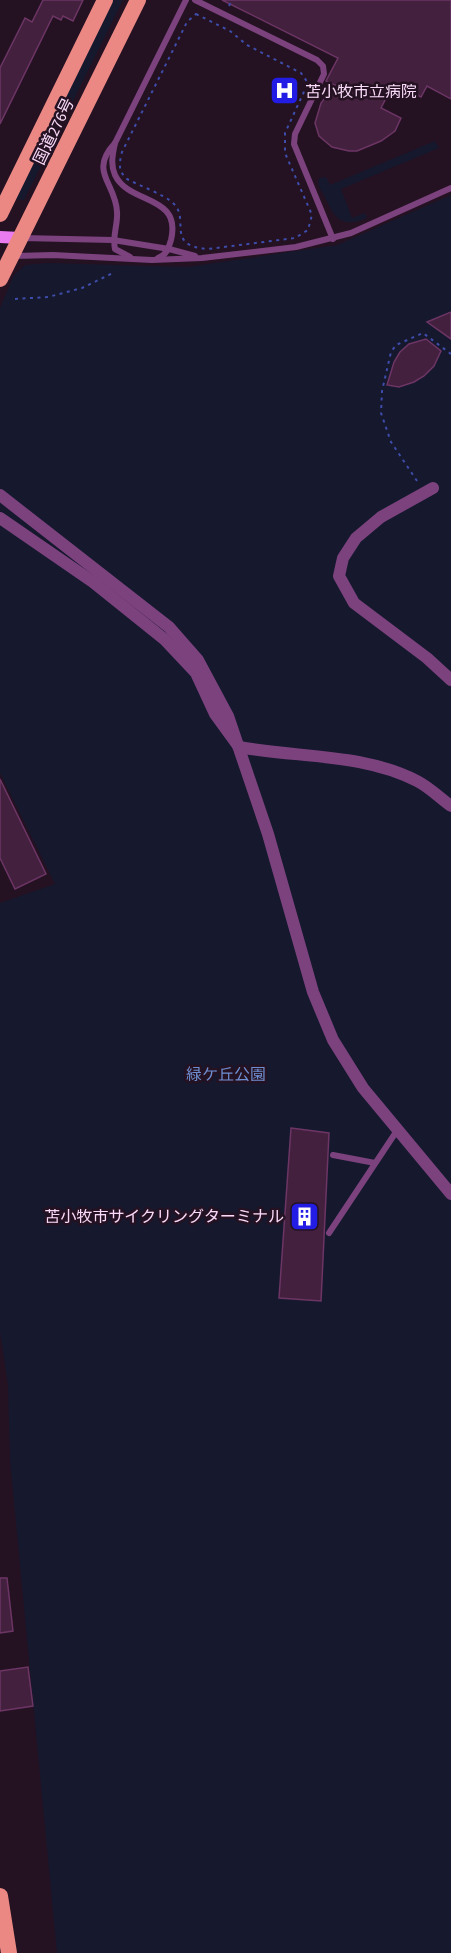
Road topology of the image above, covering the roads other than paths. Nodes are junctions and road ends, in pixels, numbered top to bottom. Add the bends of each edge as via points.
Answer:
1 (105, 0) edge
2 (138, 0) edge
3 (186, 0) edge
4 (195, 0) edge
5 (206, 0) edge
6 (211, 8) junction
7 (115, 142) junction
8 (451, 188) edge
9 (0, 214) edge
10 (0, 237) edge
11 (20, 238) junction
12 (333, 239) junction
13 (113, 240) junction
14 (169, 249) junction
15 (5, 257) edge
16 (202, 258) junction
17 (135, 259) junction
18 (152, 260) junction
19 (0, 279) edge
20 (429, 490) road end
21 (0, 495) edge
22 (0, 518) edge
23 (451, 680) edge
24 (239, 747) junction
25 (451, 806) edge
26 (398, 1129) junction
27 (333, 1155) dead end
28 (375, 1163) junction
29 (451, 1194) edge
30 (329, 1233) dead end
31 (0, 1896) edge
32 (9, 1953) edge

1 - 9 highway, 国道276号
2 - 11 highway, 国道276号
3 - 7 lane
4 - 6 lane
5 - 6 lane
6 - 12 lane via 323,66 324,74 295,134 294,144
7 - 13 lane via 106,153 103,173 116,205
7 - 14 lane via 111,160 122,186 163,207 171,217
8 - 12 lane
10 - 11 main road
11 - 13 lane
11 - 15 highway, 国道276号
12 - 16 lane
13 - 14 lane
13 - 17 lane via 115,249
14 - 16 lane
14 - 18 lane
15 - 17 lane
15 - 19 highway, 国道276号
16 - 18 lane
17 - 18 lane
20 - 23 street via 381,517 356,538 343,558 339,576 354,603
21 - 24 street via 169,627 198,660 228,716
22 - 24 street via 93,582 164,639 196,673 215,714
24 - 25 street via 370,765 419,782
24 - 26 street via 325,1021 363,1088
26 - 28 lane
26 - 29 street
27 - 28 lane
28 - 30 lane
31 - 32 highway

